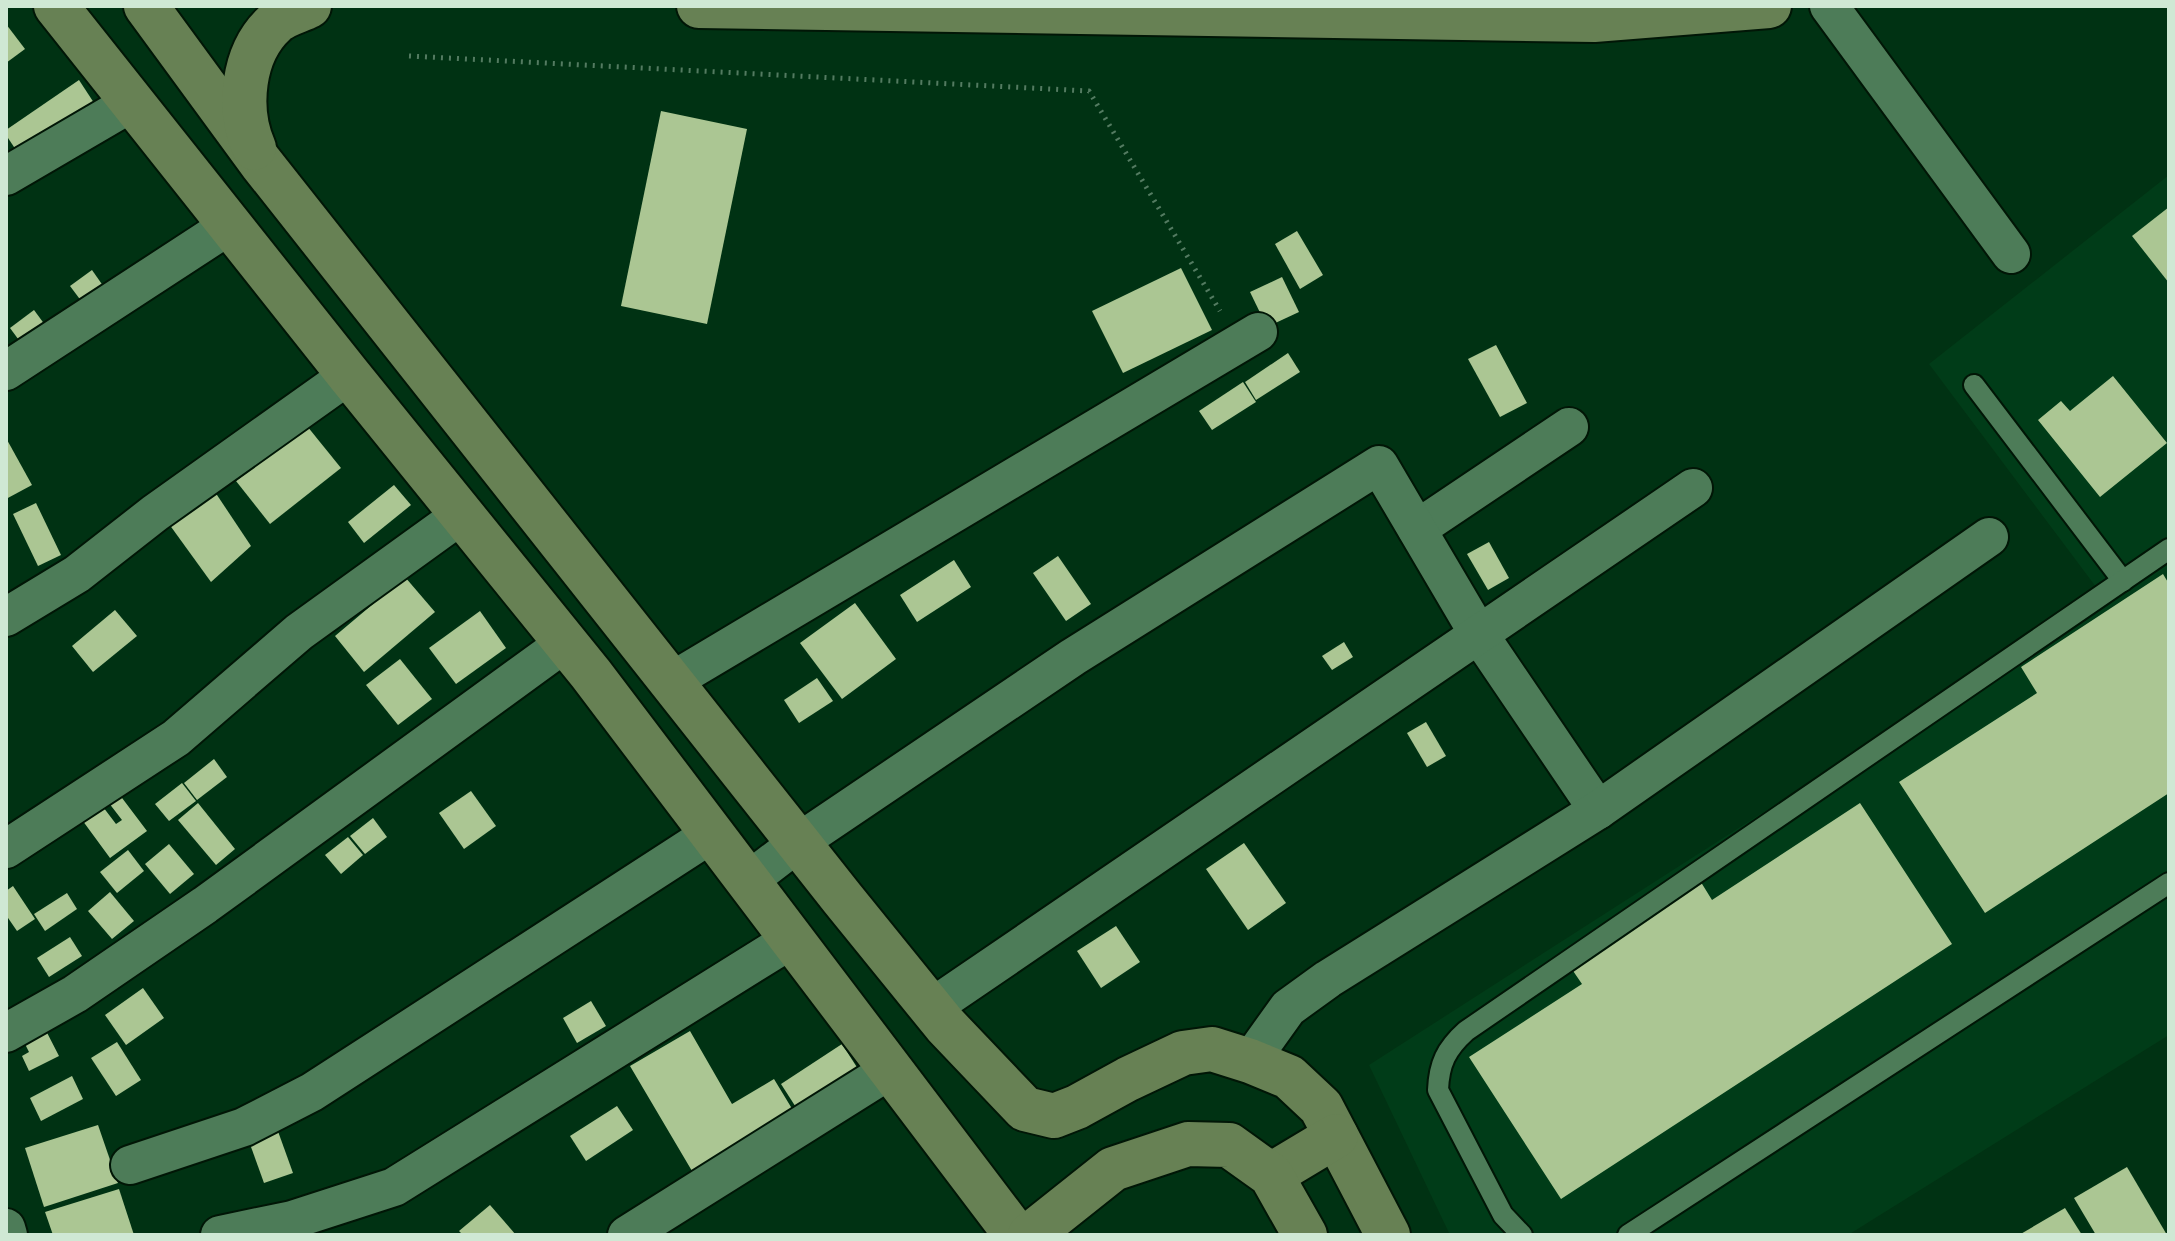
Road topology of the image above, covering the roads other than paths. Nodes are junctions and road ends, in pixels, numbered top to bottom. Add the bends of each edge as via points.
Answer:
1 (56, 6) edge
2 (146, 6) edge
3 (309, 6) edge
4 (699, 6) edge
5 (1769, 6) edge
6 (1829, 6) edge
7 (131, 103) junction
8 (261, 163) junction
9 (6, 176) edge
10 (230, 225) junction
11 (2011, 254) dead end
12 (1249, 337) road end
13 (6, 371) edge
14 (349, 375) junction
15 (1974, 385) dead end
16 (1569, 427) dead end
17 (1693, 488) dead end
18 (461, 515) junction
19 (1417, 529) junction
20 (1989, 537) dead end
21 (2169, 549) edge
22 (2123, 581) junction
23 (6, 617) edge
24 (1478, 633) junction
25 (565, 643) junction
26 (672, 681) junction
27 (1598, 810) junction
28 (711, 834) junction
29 (799, 842) junction
30 (6, 849) edge
31 (748, 881) junction
32 (2169, 883) edge
33 (792, 939) junction
34 (931, 1008) junction
35 (6, 1033) edge
36 (1250, 1061) junction
37 (890, 1070) junction
38 (1336, 1136) junction
39 (130, 1165) dead end
40 (1271, 1175) junction
41 (6, 1228) edge
42 (8, 1235) edge
43 (220, 1235) edge
44 (627, 1235) edge
45 (1016, 1235) edge
46 (1030, 1235) edge
47 (1305, 1235) edge
48 (1388, 1235) edge
49 (1522, 1235) edge
50 (1628, 1235) edge

1 - 7 street
2 - 8 street
3 - 8 street via 276,22 253,53 244,96 247,133
4 - 5 street via 1594,20
6 - 11 street
7 - 9 street
7 - 10 street
8 - 26 street
10 - 13 street
10 - 14 street
12 - 26 street
14 - 18 street
14 - 23 street via 77,574
15 - 22 lane
16 - 19 street
17 - 24 street
18 - 25 street
18 - 30 street via 299,632 176,738
19 - 24 street
19 - 29 street via 1379,465 1073,657
20 - 27 street
21 - 22 lane
22 - 49 lane via 1451,1044 1439,1067 1438,1090 1503,1215
24 - 27 street
24 - 34 street
25 - 28 street
25 - 35 street via 161,936
26 - 29 street
27 - 36 street via 1288,1008
28 - 31 street
28 - 39 street via 312,1092 244,1127
29 - 31 street
29 - 34 street
31 - 33 street
32 - 50 lane
33 - 37 street
33 - 43 street via 394,1187 292,1220
34 - 36 street via 1025,1109 1054,1116 1183,1053 1212,1049
36 - 38 street via 1289,1077 1321,1107
37 - 44 street
37 - 45 street
38 - 40 street
38 - 48 street
40 - 46 street via 1229,1145 1188,1144 1113,1169
40 - 47 street
41 - 42 street

